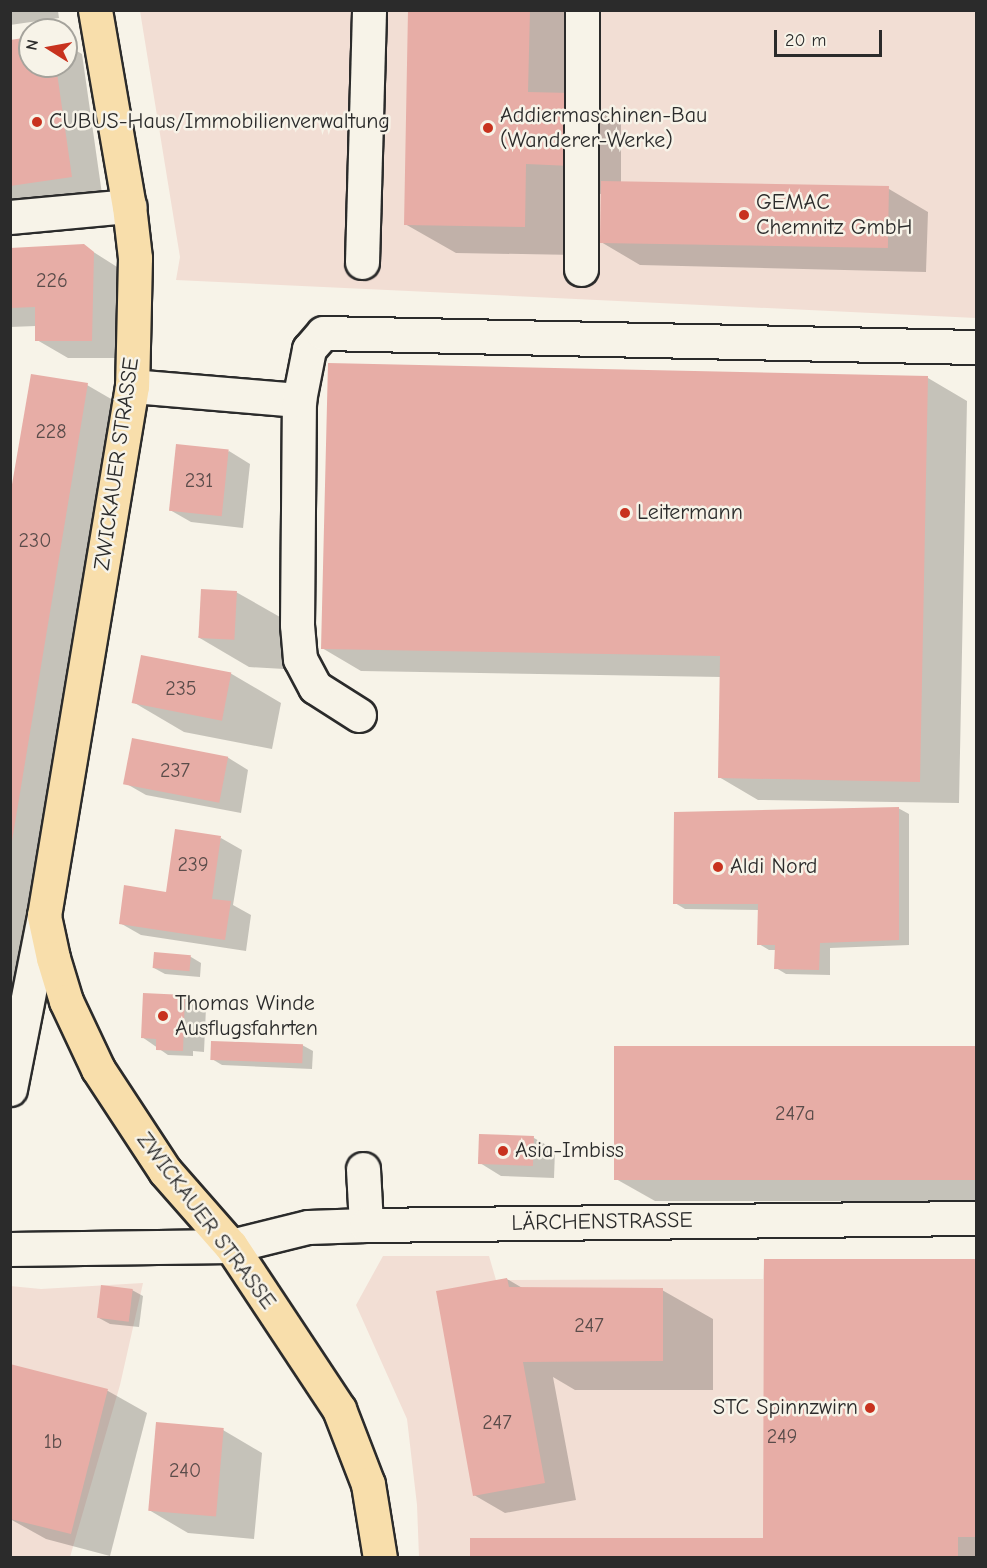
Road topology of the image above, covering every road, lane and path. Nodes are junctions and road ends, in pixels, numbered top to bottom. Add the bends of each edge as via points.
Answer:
1 (95, 10) edge
2 (369, 10) edge
3 (582, 10) edge
4 (129, 206) junction
5 (10, 218) edge
6 (362, 262) dead end
7 (581, 269) dead end
8 (976, 347) edge
9 (132, 386) junction
10 (299, 400) junction
11 (359, 715) dead end
12 (44, 916) junction
13 (10, 1089) edge
14 (363, 1169) dead end
15 (976, 1218) edge
16 (366, 1225) junction
17 (231, 1246) junction
18 (10, 1249) edge
19 (380, 1557) edge

1 - 4 main road, ZWICKAUER STRASSE
2 - 6 street
3 - 7 street
4 - 5 street
4 - 9 main road, ZWICKAUER STRASSE via 135,258
8 - 10 street via 323,333 309,349
9 - 10 street
9 - 12 main road, ZWICKAUER STRASSE
10 - 11 street via 300,659 315,687
12 - 13 street, ZWICKAUER STRASSE
12 - 17 main road, ZWICKAUER STRASSE via 66,1001 98,1069 165,1171
14 - 16 street
15 - 16 street, LÄRCHENSTRASSE
16 - 17 street, LÄRCHENSTRASSE via 308,1227
17 - 18 street, LÄRCHENSTRASSE
17 - 19 main road, ZWICKAUER STRASSE via 339,1409 368,1484

